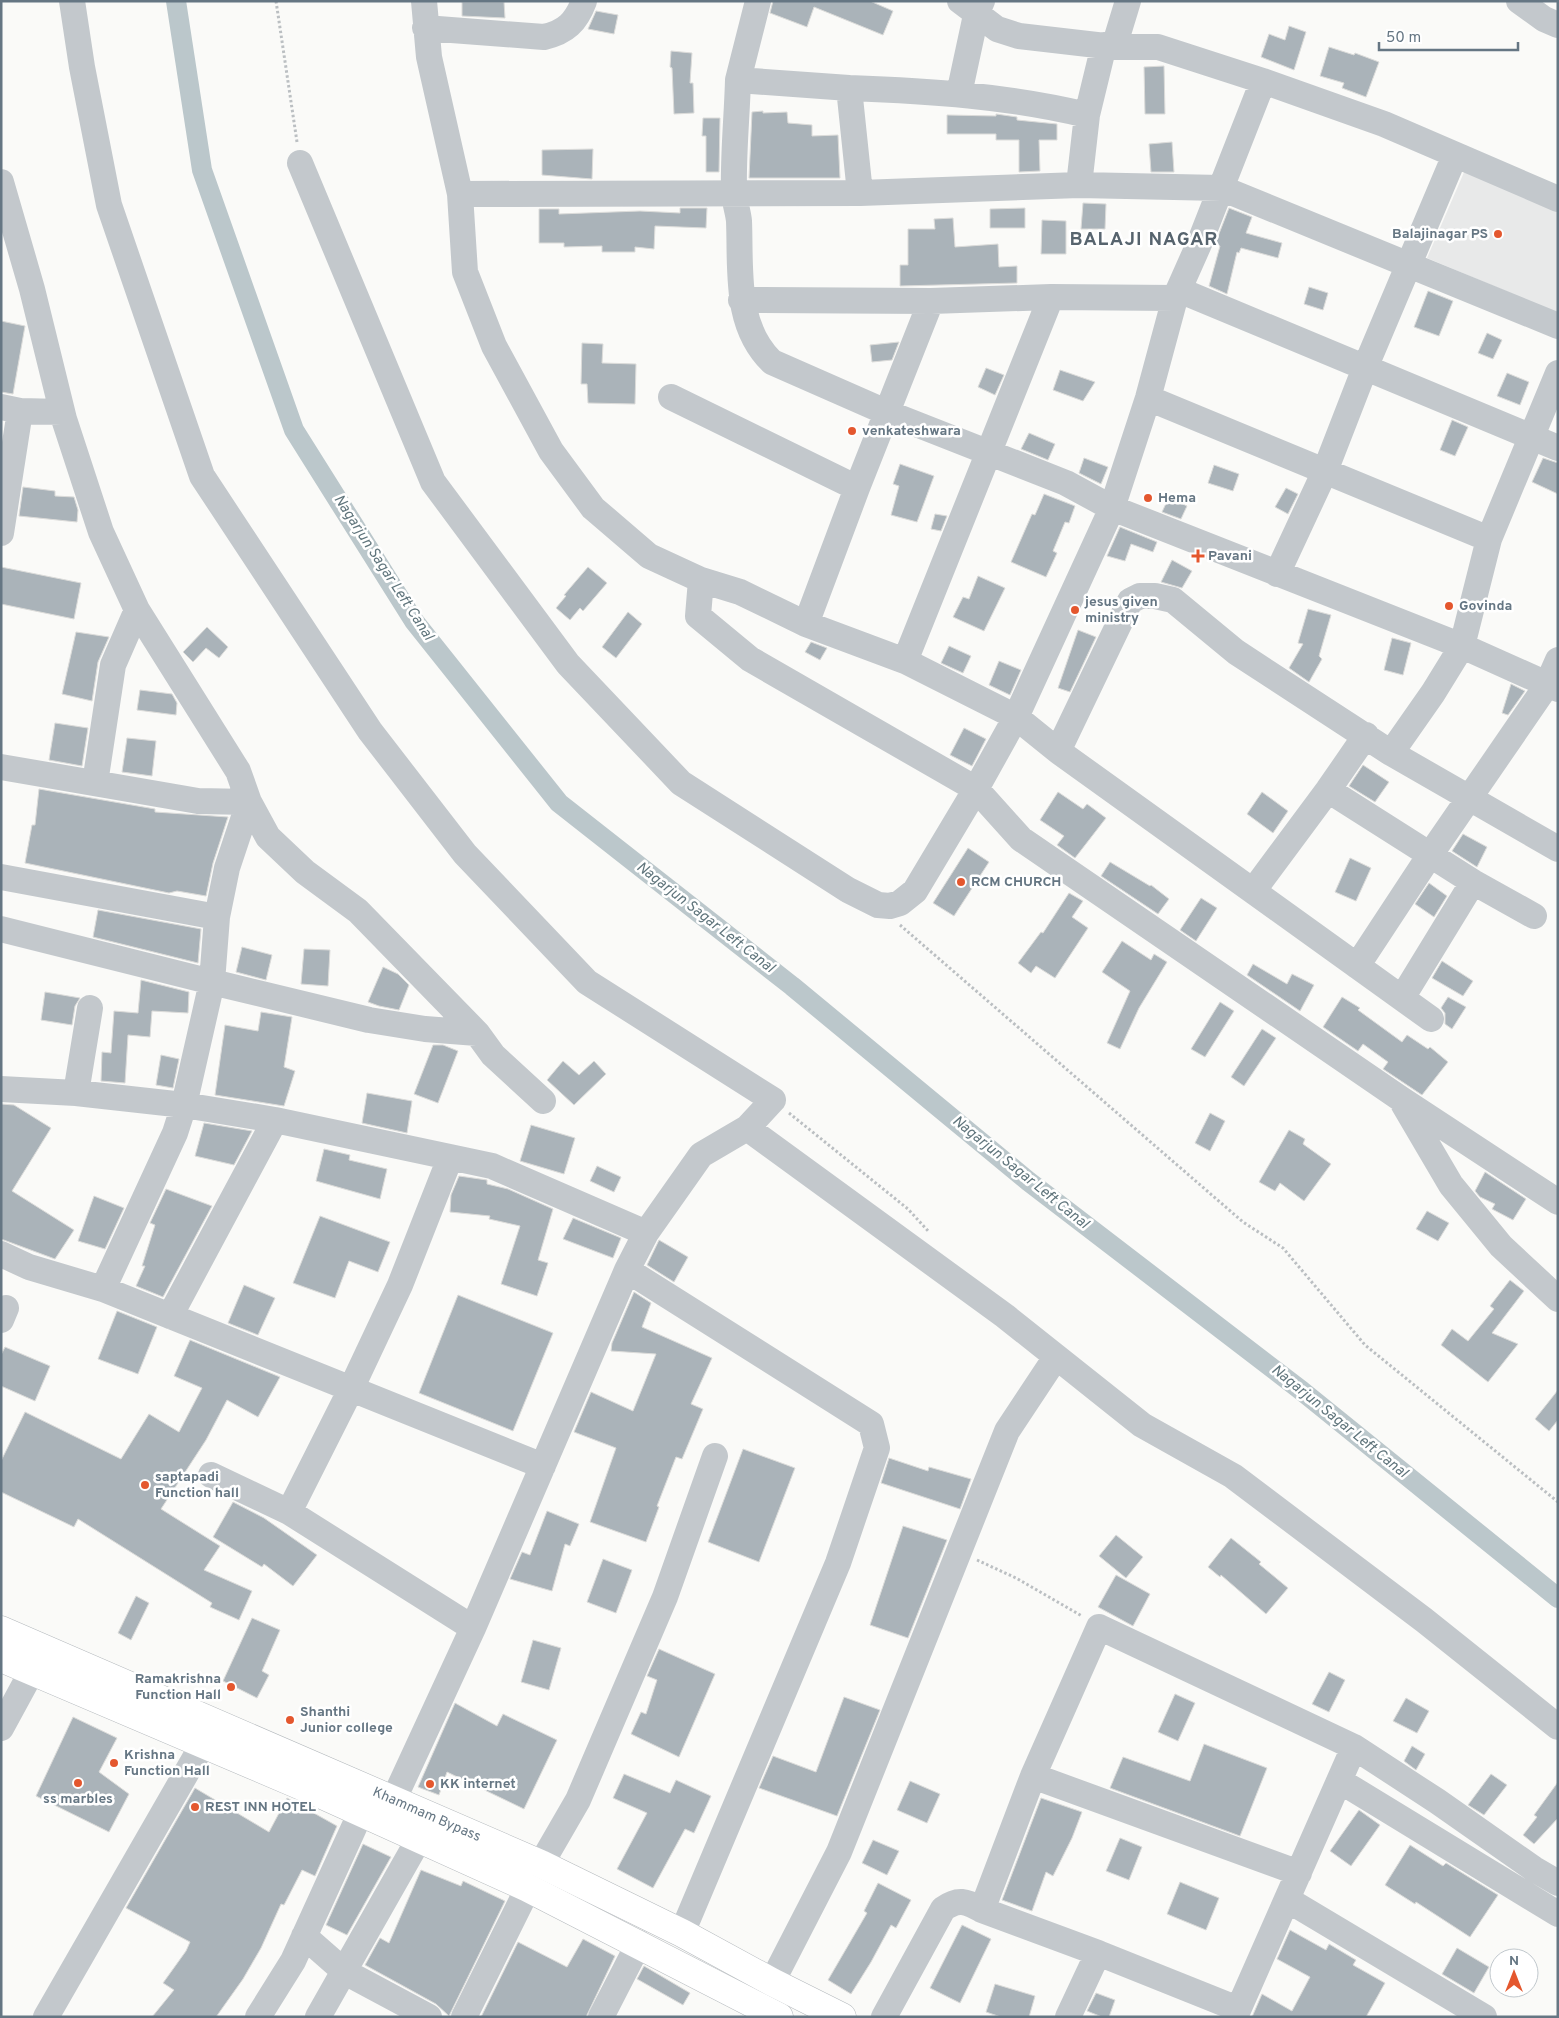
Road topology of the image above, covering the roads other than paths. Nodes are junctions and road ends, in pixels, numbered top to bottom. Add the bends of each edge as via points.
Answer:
1 (72, 1) edge
2 (424, 1) edge
3 (584, 1) edge
4 (758, 1) edge
5 (1128, 1) edge
6 (1519, 1) edge
7 (973, 6) edge
8 (1558, 25) edge
9 (425, 28) junction
10 (1109, 46) junction
11 (738, 80) junction
12 (1263, 81) junction
13 (849, 88) junction
14 (959, 94) junction
15 (1087, 114) junction
16 (1456, 155) junction
17 (300, 163) road end
18 (1, 182) edge
19 (1079, 185) junction
20 (1221, 188) junction
21 (734, 193) junction
22 (860, 193) junction
23 (460, 194) junction
24 (1558, 199) edge
25 (1408, 265) junction
26 (1177, 294) junction
27 (1051, 297) junction
28 (742, 300) junction
29 (931, 301) junction
30 (1558, 326) edge
31 (1365, 368) junction
32 (1558, 373) edge
33 (671, 396) dead end
34 (1148, 398) junction
35 (11, 409) edge
36 (62, 412) junction
37 (888, 413) junction
38 (1532, 438) junction
39 (1558, 448) edge
40 (989, 453) junction
41 (1325, 471) junction
42 (857, 488) junction
43 (1112, 508) junction
44 (1, 533) edge
45 (1489, 539) junction
46 (1277, 574) junction
47 (701, 580) junction
48 (138, 610) junction
49 (806, 624) junction
50 (1462, 646) junction
51 (1558, 660) edge
52 (905, 661) junction
53 (1553, 687) edge
54 (1016, 717) junction
55 (1366, 734) junction
56 (1058, 751) junction
57 (1391, 753) junction
58 (1, 768) edge
59 (95, 783) junction
60 (976, 789) junction
61 (1328, 790) junction
62 (1468, 798) junction
63 (249, 802) junction
64 (1558, 848) edge
65 (1430, 855) junction
66 (1, 876) edge
67 (1473, 882) junction
68 (1253, 891) junction
69 (1534, 916) dead end
70 (217, 917) junction
71 (1, 930) edge
72 (1357, 966) junction
73 (212, 982) junction
74 (1402, 998) junction
75 (90, 1008) dead end
76 (1431, 1019) dead end
77 (477, 1033) junction
78 (1, 1089) edge
79 (76, 1094) junction
80 (1401, 1099) junction
81 (543, 1100) dead end
82 (184, 1106) junction
83 (275, 1120) junction
84 (746, 1128) junction
85 (450, 1158) junction
86 (1558, 1202) edge
87 (646, 1233) junction
88 (1, 1254) edge
89 (627, 1270) junction
90 (103, 1289) junction
91 (1558, 1299) edge
92 (170, 1316) junction
93 (1056, 1357) junction
94 (351, 1389) junction
95 (715, 1456) dead end
96 (543, 1466) junction
97 (211, 1475) dead end
98 (289, 1512) junction
99 (473, 1628) junction
100 (1, 1630) edge
101 (1, 1658) edge
102 (32, 1671) junction
103 (1558, 1727) edge
104 (1, 1728) edge
105 (203, 1744) junction
106 (1354, 1747) junction
107 (1034, 1776) junction
108 (1340, 1781) junction
109 (378, 1812) junction
110 (419, 1839) junction
111 (542, 1864) junction
112 (1299, 1873) junction
113 (1558, 1883) edge
114 (528, 1888) junction
115 (1288, 1900) junction
116 (982, 1910) junction
117 (1558, 1914) edge
118 (682, 1933) junction
119 (304, 1936) junction
120 (639, 1943) junction
121 (1098, 1953) junction
122 (345, 1972) junction
123 (772, 1982) junction
124 (1236, 2013) edge
125 (776, 2016) edge
126 (46, 2017) edge
127 (258, 2017) edge
128 (318, 2017) edge
129 (429, 2017) edge
130 (464, 2017) edge
131 (601, 2017) edge
132 (842, 2017) edge
133 (884, 2017) edge
134 (1068, 2017) edge
135 (1484, 2017) edge

1 - 84 street via 109,205 202,476 370,731 466,854 587,982 773,1100
2 - 9 street
3 - 9 street via 571,26 559,34 544,37
4 - 11 street
5 - 10 street
6 - 8 street via 1544,20
7 - 10 street via 997,29 1019,36
7 - 14 street
9 - 23 street via 428,57
10 - 12 street via 1158,48
10 - 15 street
11 - 13 street
11 - 21 street
12 - 16 street via 1384,124
12 - 20 street
13 - 14 street
13 - 22 street
14 - 15 street via 1038,103
15 - 19 street
16 - 24 street
16 - 25 street
17 - 60 street via 433,482 568,664 681,783 848,890 878,905 890,906 900,903 915,891
18 - 36 street via 32,289
19 - 20 street
19 - 22 street
20 - 25 street
20 - 26 street
21 - 22 street
21 - 23 street
21 - 28 street
23 - 47 street via 465,272 494,346 552,451 594,508 642,550
25 - 30 street
25 - 31 street
26 - 27 street
26 - 31 street
26 - 34 street
27 - 29 street
27 - 40 street
28 - 29 street
28 - 37 street via 749,329 772,362
29 - 37 street
31 - 38 street
31 - 41 street
32 - 38 street
33 - 42 street
34 - 41 street
34 - 43 street
35 - 36 street
35 - 44 street
36 - 48 street via 101,532
37 - 40 street
37 - 42 street
38 - 39 street
38 - 45 street
40 - 43 street via 1066,483
40 - 52 street
41 - 45 street
41 - 46 street
42 - 49 street
43 - 46 street
43 - 54 street
45 - 50 street
46 - 50 street
47 - 49 street via 740,592
47 - 60 street via 698,616 750,659
48 - 59 street via 113,665
48 - 63 street via 238,771
49 - 52 street
50 - 53 street
50 - 57 street
51 - 53 street
52 - 54 street
53 - 62 street
54 - 56 street
54 - 60 street
55 - 56 street via 1236,652 1173,600 1140,596 1130,601
55 - 57 street
55 - 61 street
56 - 68 street
57 - 62 street
58 - 59 street
59 - 63 street via 198,801
60 - 80 street via 1021,839
61 - 65 street
61 - 68 street
62 - 64 street
62 - 65 street
63 - 70 street via 227,868
63 - 77 street via 268,837 305,872 358,911
65 - 67 street
65 - 72 street
66 - 70 street
67 - 69 street
67 - 74 street
68 - 72 street
70 - 73 street
71 - 73 street
72 - 74 street
73 - 77 street via 369,1020 425,1030
73 - 82 street
74 - 76 street
75 - 79 street
77 - 81 street via 493,1055
78 - 79 street
79 - 82 street
80 - 86 street
80 - 91 street via 1451,1185 1501,1246
82 - 83 street
82 - 90 street via 175,1133
83 - 85 street
83 - 92 street
84 - 87 street via 701,1155
84 - 93 street via 1005,1316
85 - 87 street via 492,1166
85 - 94 street via 400,1285
87 - 89 street
88 - 90 street via 29,1267
89 - 96 street
89 - 118 street via 871,1424 877,1448 838,1563
90 - 92 street
92 - 94 street
93 - 103 street via 1142,1425 1233,1476 1424,1620
93 - 123 street via 1007,1431 839,1852
94 - 96 street
94 - 98 street
95 - 111 street via 665,1597 578,1800
96 - 99 street
97 - 98 street
98 - 99 street
99 - 109 street
100 - 109 highway, Khammam Bypass via 320,1766
101 - 102 highway, Khammam Bypass
102 - 104 street
102 - 105 highway, Khammam Bypass
105 - 109 highway, Khammam Bypass
105 - 126 street
106 - 107 street via 1099,1627
106 - 108 street
106 - 113 street
107 - 112 street
107 - 116 street
108 - 112 street
108 - 117 street
109 - 110 highway, Khammam Bypass
109 - 111 highway, Khammam Bypass via 447,1822
109 - 119 street
110 - 114 highway, Khammam Bypass
110 - 122 street
111 - 118 highway, Khammam Bypass
112 - 115 street
114 - 120 highway, Khammam Bypass
114 - 130 street
115 - 124 street
115 - 135 street
116 - 121 street
116 - 133 street via 965,1900 943,1909
118 - 123 highway, Khammam Bypass
119 - 122 street
119 - 127 street via 293,1961
120 - 125 highway, Khammam Bypass
120 - 131 street
121 - 124 street
121 - 134 street
122 - 128 street
122 - 129 street
123 - 132 highway, Khammam Bypass

